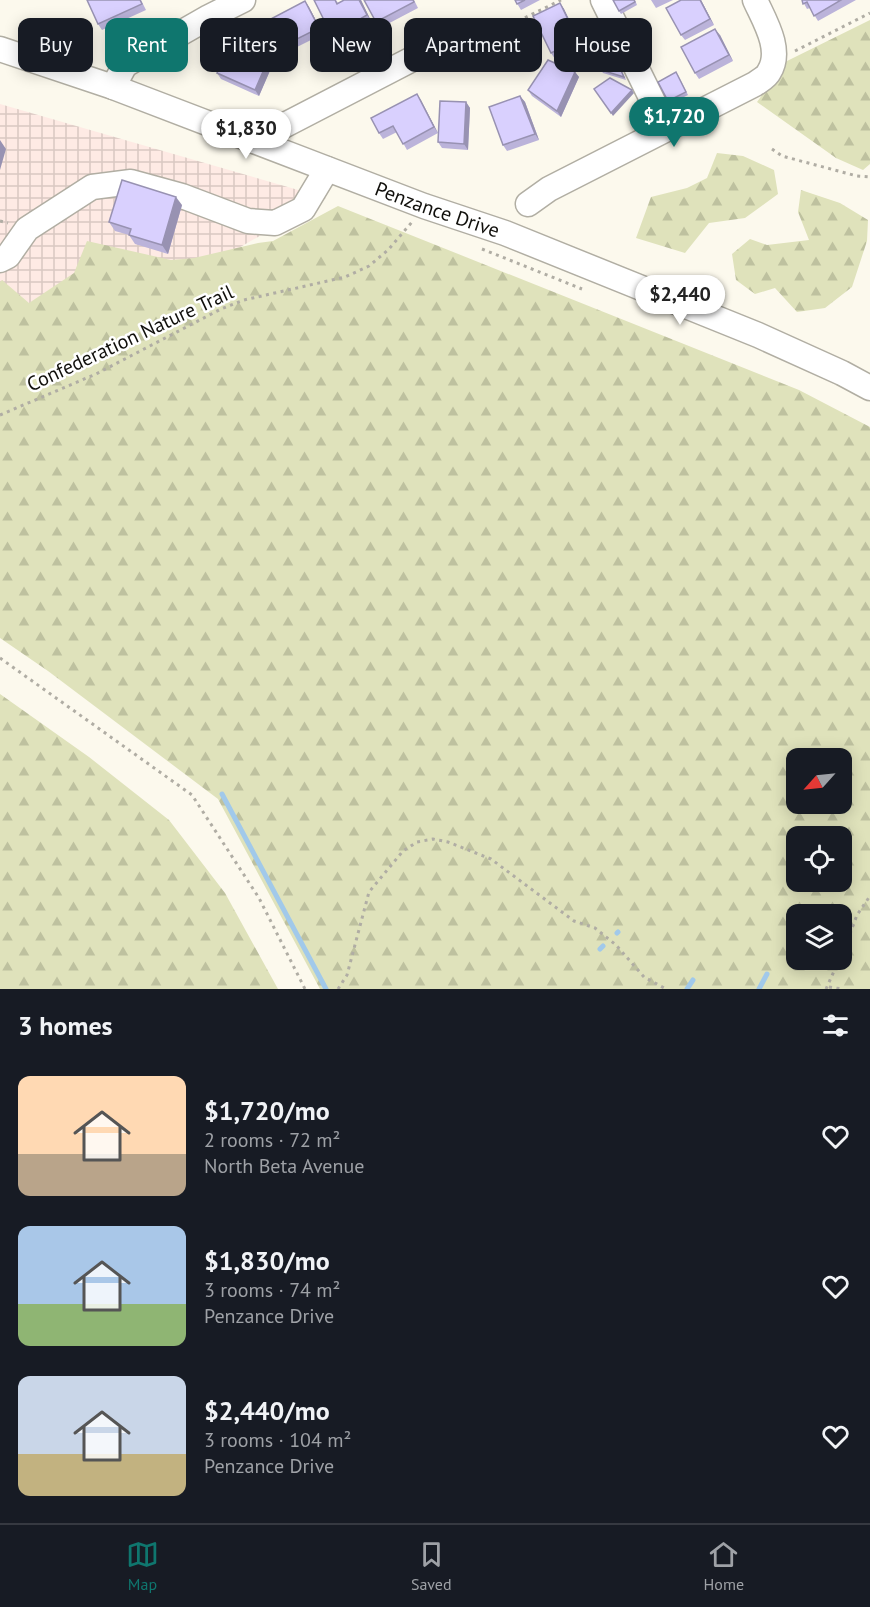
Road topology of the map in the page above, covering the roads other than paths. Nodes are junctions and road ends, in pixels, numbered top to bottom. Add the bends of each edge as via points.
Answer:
1 (243, 0) edge
2 (603, 0) edge
3 (754, 0) edge
4 (0, 49) edge
5 (404, 63) edge
6 (113, 87) junction
7 (666, 128) junction
8 (254, 141) junction
9 (327, 169) junction
10 (528, 204) dead end
11 (0, 260) edge
12 (870, 388) edge

1 - 6 street via 125,65
2 - 7 street
3 - 7 street via 780,56 769,73
4 - 6 street, Penzance Drive
5 - 8 street
6 - 8 street, Penzance Drive
7 - 10 street via 549,189
8 - 9 street, Penzance Drive
9 - 11 street via 303,209 275,223 248,221 131,182 92,188 27,229 8,256
9 - 12 street, Penzance Drive via 505,233 747,331

